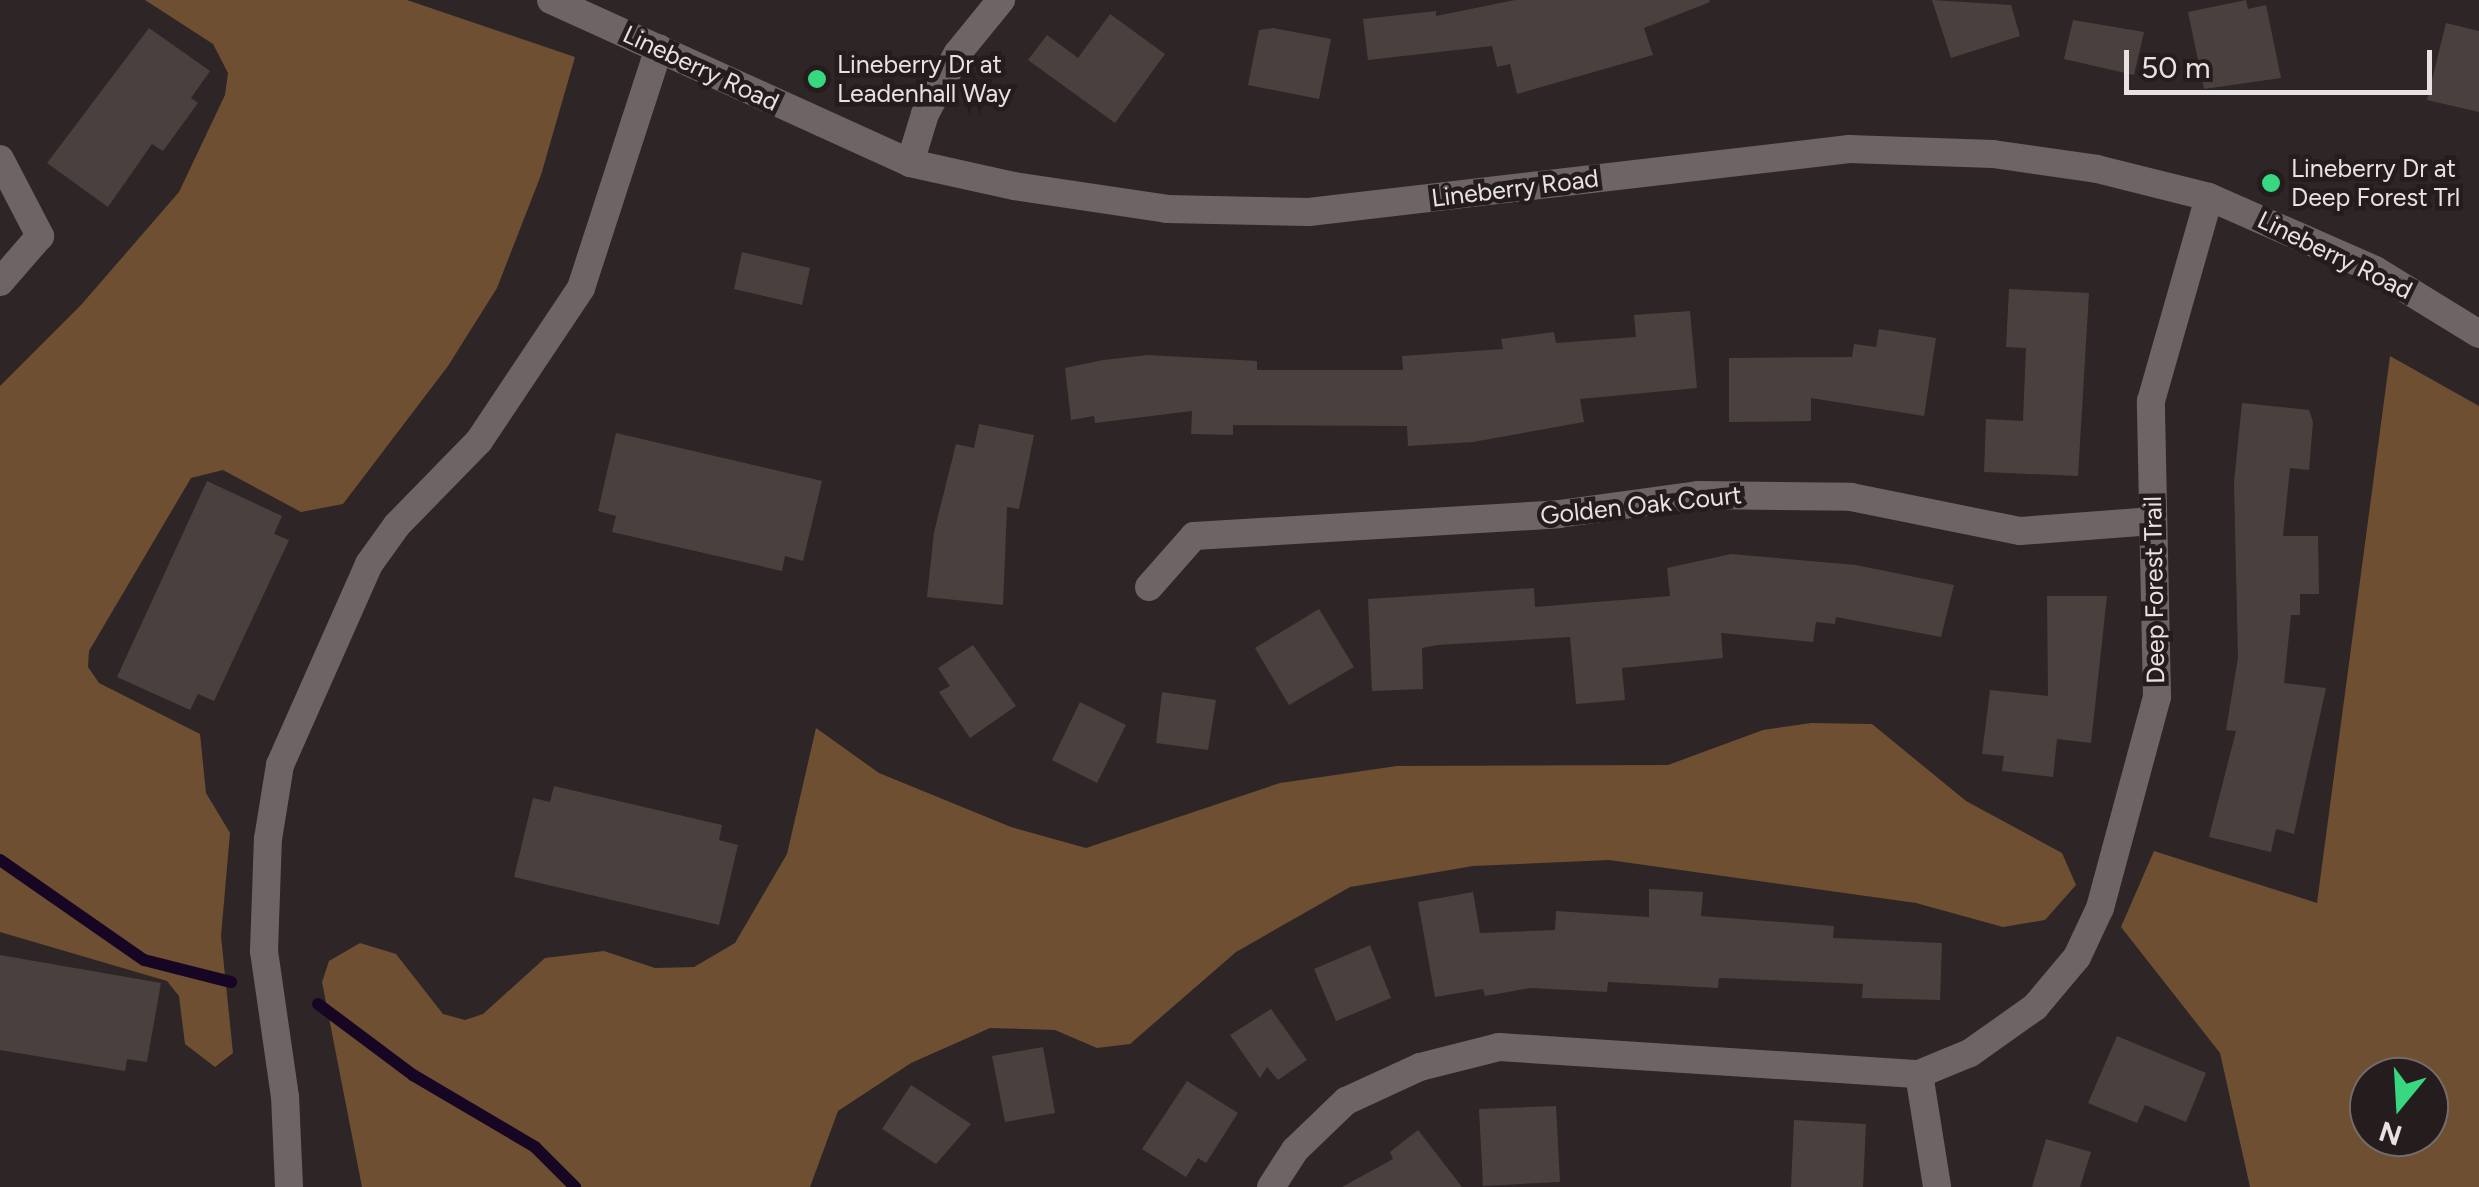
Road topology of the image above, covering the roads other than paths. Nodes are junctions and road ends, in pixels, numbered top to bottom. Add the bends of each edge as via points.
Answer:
1 (551, 0) edge
2 (1002, 0) edge
3 (659, 48) junction
4 (0, 159) edge
5 (910, 163) junction
6 (2209, 197) junction
7 (0, 282) edge
8 (2479, 334) edge
9 (2152, 521) junction
10 (1150, 587) dead end
11 (1919, 1074) junction
12 (289, 1187) edge
13 (1271, 1187) edge
14 (1937, 1187) edge

1 - 3 street, Lineberry Road
2 - 5 street via 957,54 924,114
3 - 5 street, Lineberry Road
3 - 12 street via 581,288 479,441 397,525 370,564 280,765 268,839 264,951 285,1097
4 - 7 street via 40,236
5 - 6 street, Lineberry Road via 1014,186 1231,213 1309,212 1848,149 2029,158
6 - 8 street, Lineberry Road via 2376,270
6 - 9 street, Deep Forest Trail via 2151,401
9 - 10 street, Golden Oak Court via 2020,531 1851,497 1698,494 1560,514 1194,536
9 - 11 street, Deep Forest Trail via 2160,614 2157,697 2100,908 2077,957 2034,1007 1970,1053
11 - 13 street, Deep Forest Trail via 1498,1047 1420,1067 1346,1101 1295,1150
11 - 14 street

